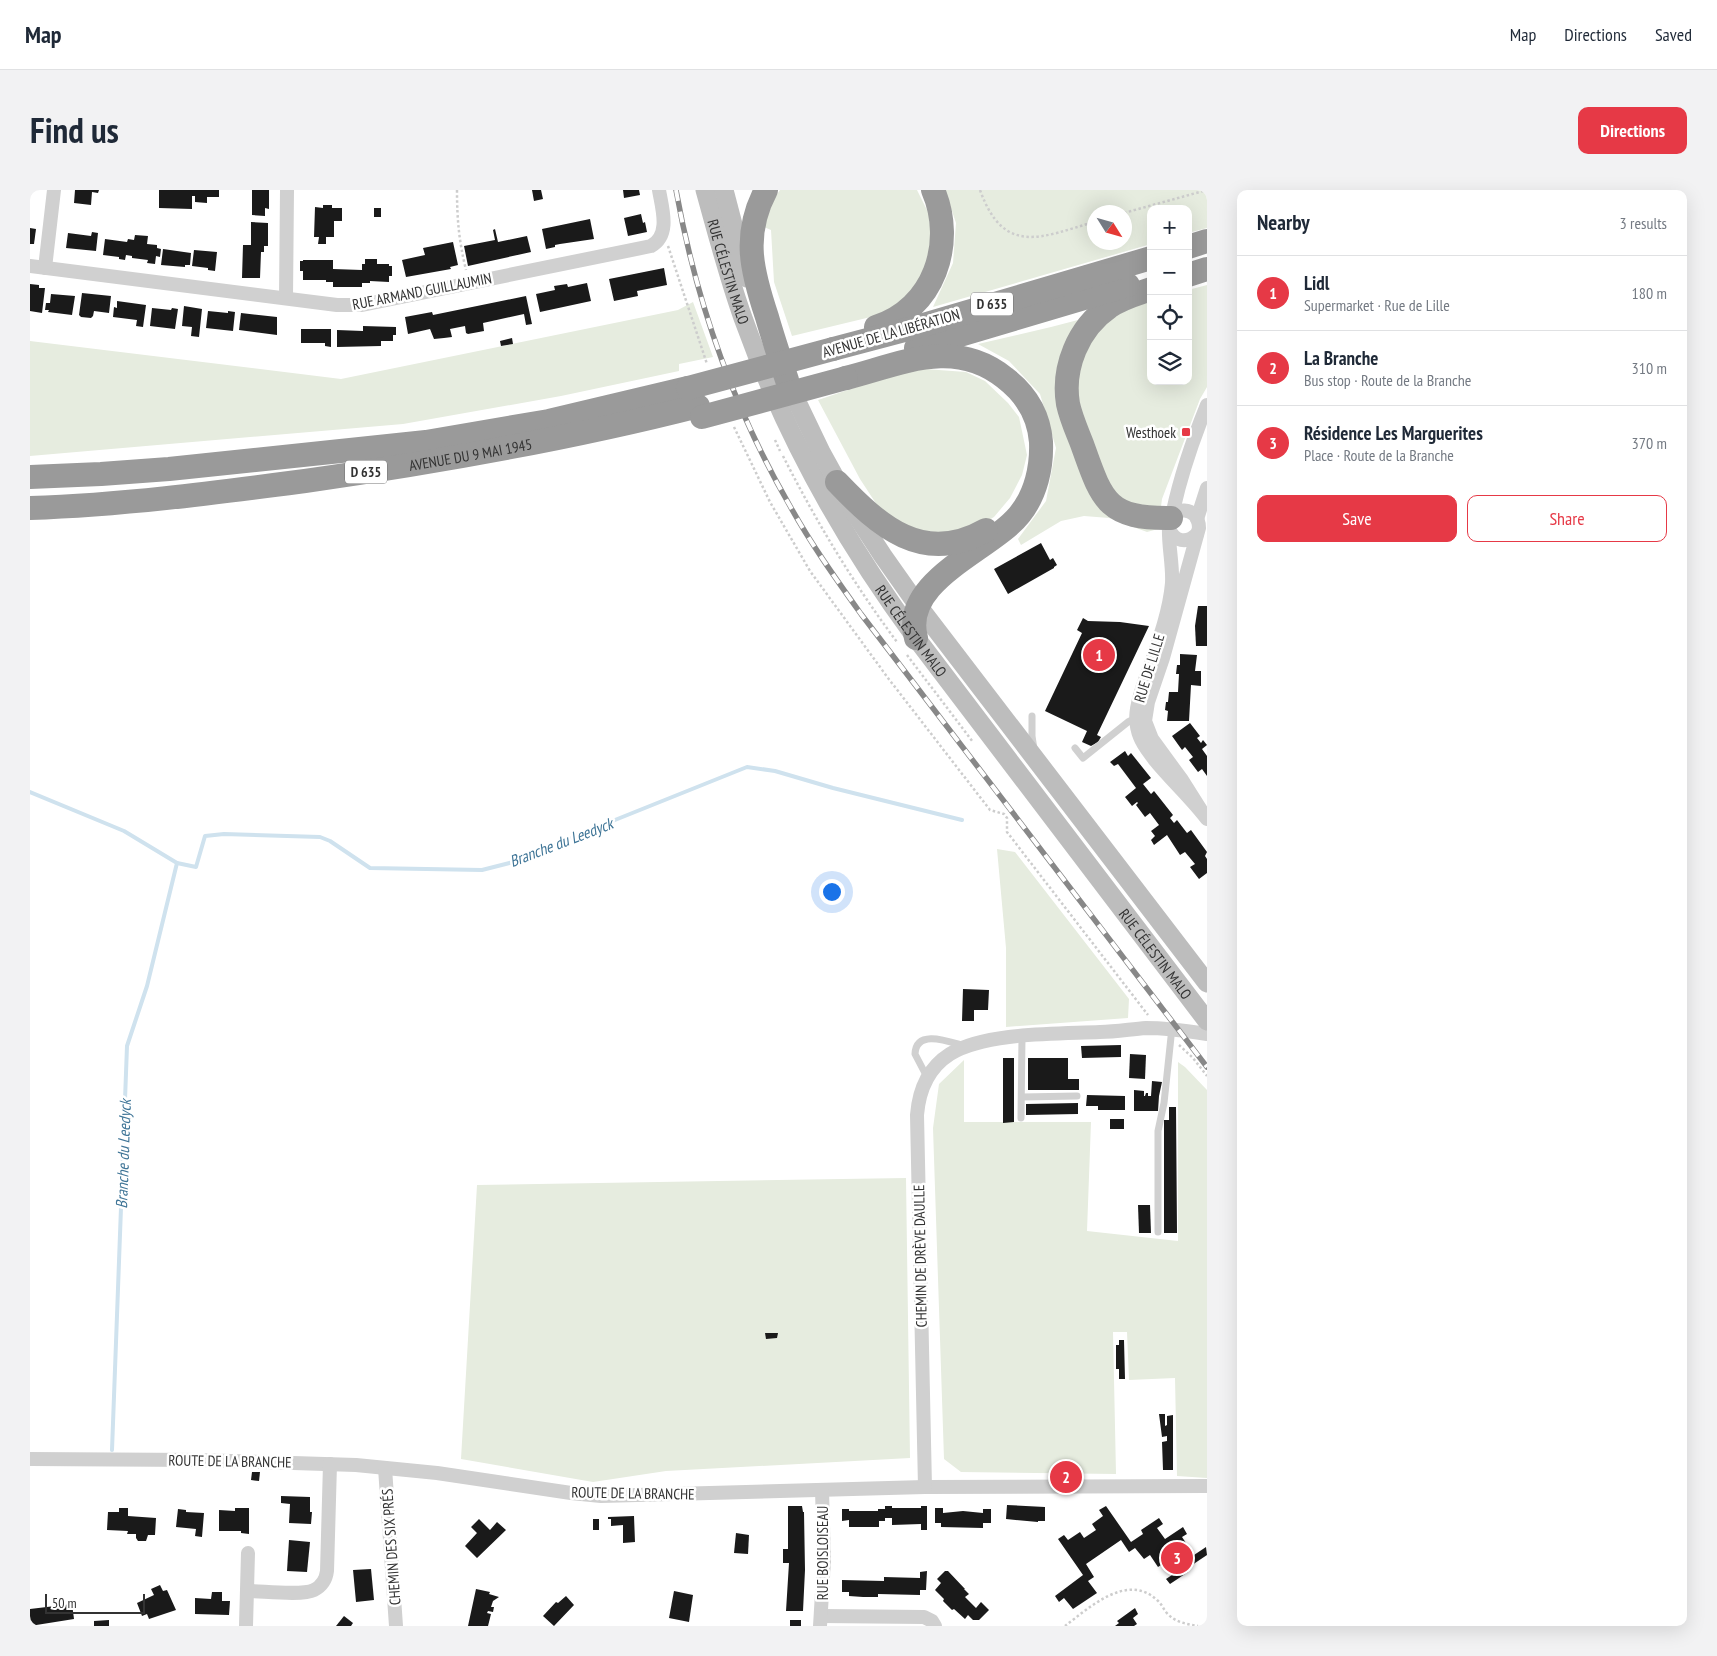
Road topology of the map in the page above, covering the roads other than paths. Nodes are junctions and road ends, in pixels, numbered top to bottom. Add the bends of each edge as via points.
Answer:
1 (54, 190) edge
2 (287, 190) edge
3 (659, 190) edge
4 (705, 190) edge
5 (724, 190) edge
6 (766, 190) edge
7 (933, 190) edge
8 (1207, 241) edge
9 (1192, 246) edge
10 (1147, 259) edge
11 (1207, 262) edge
12 (30, 266) edge
13 (1192, 267) edge
14 (45, 268) junction
15 (1207, 269) edge
16 (1192, 274) edge
17 (1147, 280) edge
18 (1147, 291) edge
19 (286, 298) junction
20 (837, 359) junction
21 (787, 380) junction
22 (693, 397) junction
23 (1207, 405) edge
24 (1041, 450) junction
25 (30, 478) edge
26 (837, 482) junction
27 (1207, 488) edge
28 (30, 508) edge
29 (1171, 521) junction
30 (1199, 531) edge
31 (919, 607) junction
32 (916, 638) junction
33 (1032, 716) dead end
34 (1141, 716) junction
35 (1075, 748) dead end
36 (1036, 759) junction
37 (1205, 817) edge
38 (1207, 983) edge
39 (1207, 1020) edge
40 (1122, 1031) junction
41 (1207, 1034) edge
42 (1022, 1037) junction
43 (1171, 1037) junction
44 (1207, 1043) edge
45 (966, 1046) junction
46 (927, 1077) junction
47 (1077, 1096) dead end
48 (1022, 1097) junction
49 (1021, 1118) dead end
50 (1158, 1232) dead end
51 (30, 1459) edge
52 (330, 1464) junction
53 (385, 1468) junction
54 (1207, 1486) edge
55 (925, 1487) junction
56 (822, 1490) junction
57 (248, 1553) dead end
58 (247, 1590) junction
59 (821, 1621) edge
60 (246, 1626) edge
61 (396, 1626) edge
62 (935, 1626) edge

1 - 14 street
2 - 19 street
3 - 19 street, RUE ARMAND GUILLAUMIN via 664,224 661,238 651,246 362,305
4 - 32 main road, RUE CÉLESTIN MALO via 742,316 786,424 846,536
5 - 21 main road, RUE CÉLESTIN MALO via 751,291
6 - 21 highway via 754,220 751,256 757,289
7 - 20 highway via 941,215 942,241 938,266 926,290 896,318
8 - 9 highway
10 - 20 highway, AVENUE DE LA LIBÉRATION / D 635 via 929,323
11 - 13 highway
12 - 14 street, RUE ARMAND GUILLAUMIN
14 - 19 street, RUE ARMAND GUILLAUMIN
15 - 16 highway
17 - 20 highway, AVENUE DE LA LIBÉRATION / D 635
18 - 29 highway via 1114,303 1089,325 1072,358 1067,396 1093,476 1105,497 1131,515
20 - 22 highway, AVENUE DE LA LIBÉRATION / D 635
20 - 22 highway
20 - 24 highway via 952,356 976,361 1006,379 1024,396 1038,422
21 - 26 main road, RUE CÉLESTIN MALO
22 - 25 highway, AVENUE DU 9 MAI 1945 / D 635 via 370,449
22 - 28 highway, AVENUE DU 9 MAI 1945 / D 635 via 559,438 408,466 211,494
23 - 29 street, RUE DE LILLE via 1188,455
24 - 26 highway via 1028,485 1010,511 980,534 954,543 927,544 895,533 865,510
24 - 31 highway via 1035,485 1020,514 1002,532 946,571
26 - 31 main road, RUE CÉLESTIN MALO
27 - 30 street, RUE DE LILLE
29 - 30 street via 1176,539 1182,541
29 - 30 street via 1180,511 1188,511 1194,514
29 - 34 street, RUE DE LILLE via 1170,593 1138,704
30 - 34 street, RUE DE LILLE via 1163,658
31 - 32 highway via 914,623
31 - 36 main road, RUE CÉLESTIN MALO
32 - 39 main road, RUE CÉLESTIN MALO
33 - 36 lane
34 - 35 lane via 1125,724 1083,758
34 - 37 street, RUE DE LILLE via 1152,739
36 - 38 main road, RUE CÉLESTIN MALO
40 - 41 street via 1159,1028
40 - 42 street
40 - 43 street
42 - 45 street
42 - 48 lane
43 - 44 street
43 - 50 lane via 1158,1131
45 - 46 street, CHEMIN DE DRÈVE DAULLE via 943,1059
45 - 46 lane via 935,1038 919,1042 914,1054
46 - 55 street, CHEMIN DE DRÈVE DAULLE via 917,1115
47 - 48 lane
48 - 49 lane
51 - 52 street, ROUTE DE LA BRANCHE
52 - 53 street, ROUTE DE LA BRANCHE
52 - 58 street via 324,1581 308,1592
53 - 56 street, ROUTE DE LA BRANCHE via 595,1496
53 - 61 street, CHEMIN DES SIX PRÉS
54 - 55 street, ROUTE DE LA BRANCHE
55 - 56 street, ROUTE DE LA BRANCHE
56 - 59 street, RUE BOISLOISEAU via 824,1561
57 - 58 street
58 - 60 street
59 - 62 street, RUE BOISLOISEAU via 924,1616

